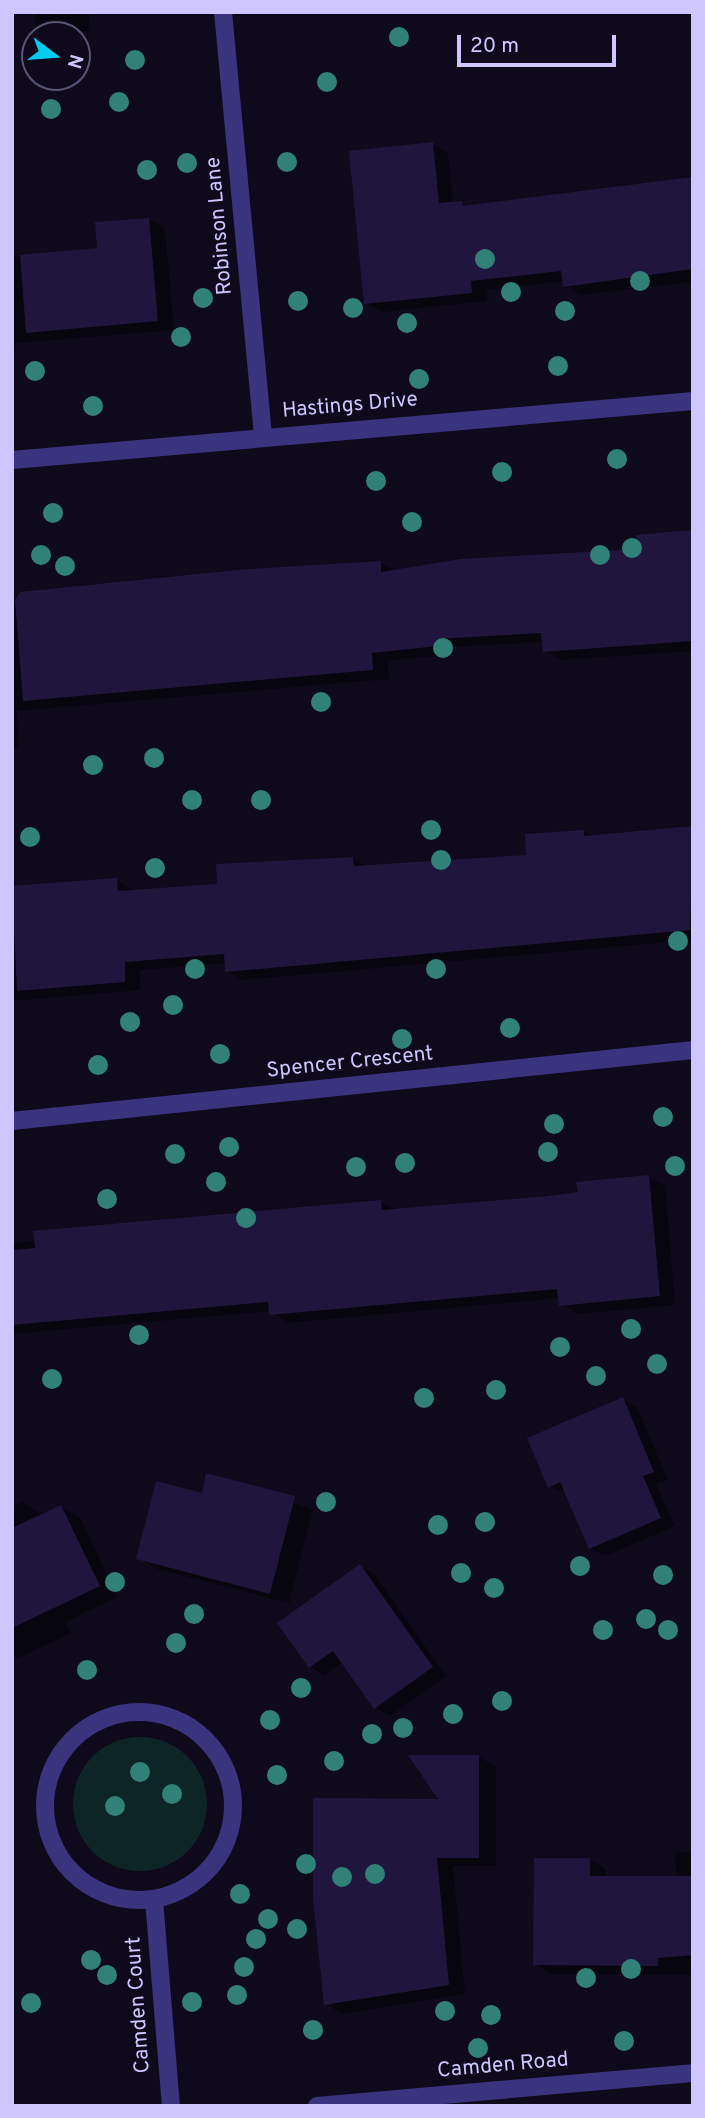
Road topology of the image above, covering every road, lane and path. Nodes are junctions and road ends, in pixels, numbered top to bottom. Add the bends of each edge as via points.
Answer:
1 (223, 12) edge
2 (693, 401) edge
3 (263, 436) junction
4 (12, 460) edge
5 (693, 1050) edge
6 (12, 1121) edge
7 (154, 1900) junction
8 (693, 2073) edge
9 (171, 2106) edge
10 (317, 2106) edge

1 - 3 street, Robinson Lane
2 - 3 street, Hastings Drive
3 - 4 street, Hastings Drive
5 - 6 street, Spencer Crescent
7 - 7 street via 185,1889 210,1869 227,1841 234,1810 229,1778 215,1749 191,1727 161,1714 130,1712 99,1721 74,1738 56,1762 45,1820 61,1857 96,1891 124,1900
7 - 9 street, Camden Court
8 - 10 street, Camden Road

